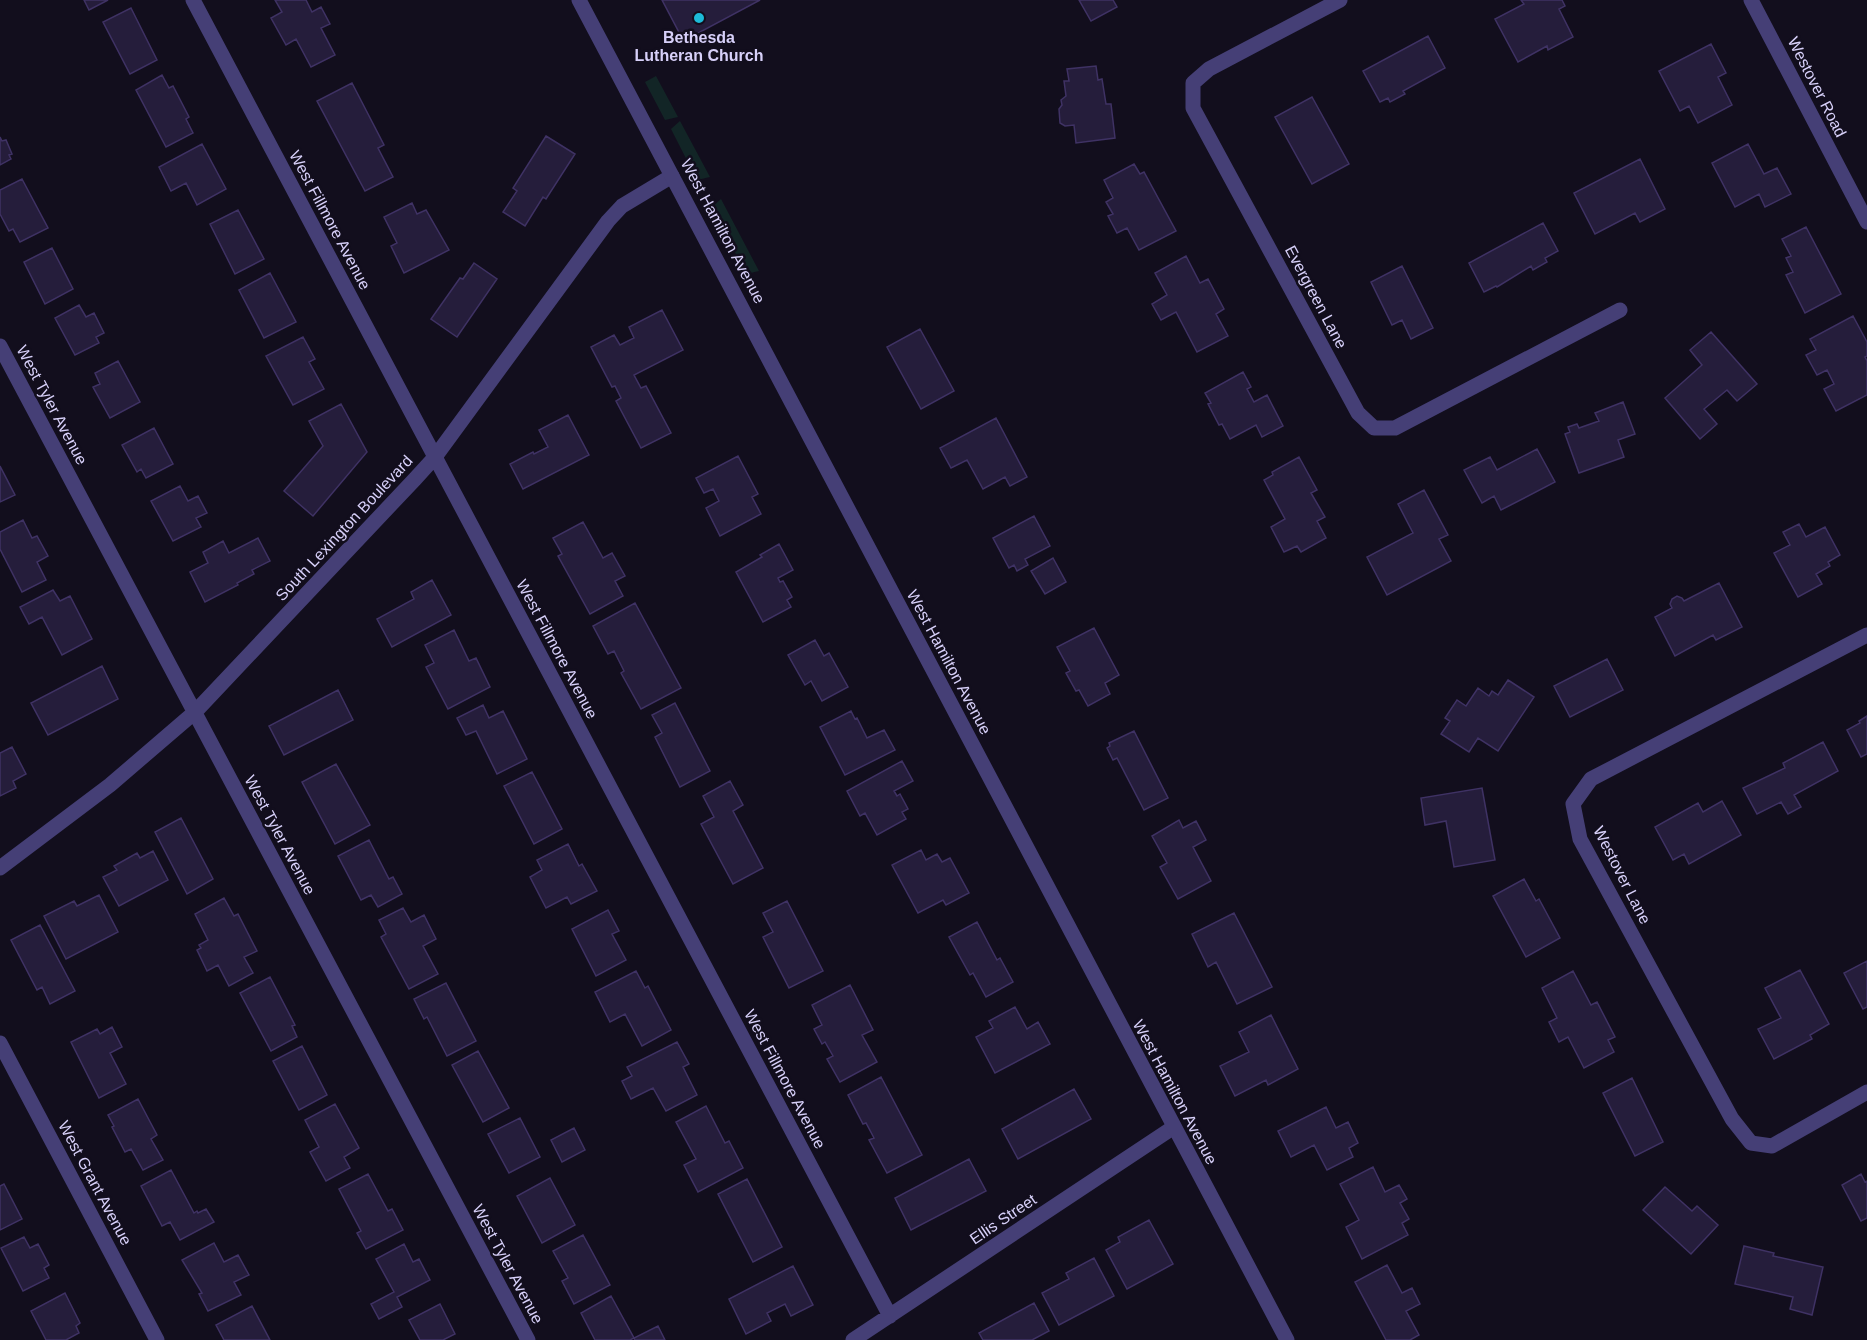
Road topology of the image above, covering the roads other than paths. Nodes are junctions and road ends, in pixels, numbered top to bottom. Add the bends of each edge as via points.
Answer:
1 (193, 0) edge
2 (579, 0) edge
3 (1340, 0) edge
4 (1752, 0) edge
5 (672, 176) junction
6 (1867, 222) edge
7 (1620, 310) dead end
8 (0, 346) edge
9 (435, 457) junction
10 (1867, 635) edge
11 (195, 712) junction
12 (0, 868) edge
13 (0, 1044) edge
14 (1867, 1092) edge
15 (1174, 1127) junction
16 (890, 1316) junction
17 (157, 1340) edge
18 (528, 1340) edge
19 (853, 1340) edge
20 (1287, 1340) edge

1 - 9 street, West Fillmore Avenue
2 - 5 street, West Hamilton Avenue
3 - 7 street, Evergreen Lane via 1209,69 1193,83 1193,108 1358,413 1374,428 1395,428
4 - 6 street, Westover Road
5 - 9 street, South Lexington Boulevard via 622,206 608,221
5 - 15 street, West Hamilton Avenue
8 - 11 street, West Tyler Avenue
9 - 11 street, South Lexington Boulevard
9 - 16 street, West Fillmore Avenue
10 - 14 street, Westover Lane via 1591,779 1573,804 1580,839 1732,1119 1751,1143 1772,1146
11 - 12 street, South Lexington Boulevard via 110,785
11 - 18 street, West Tyler Avenue
13 - 17 street, West Grant Avenue
15 - 16 street, Ellis Street
15 - 20 street, West Hamilton Avenue
16 - 19 street, Ellis Street

